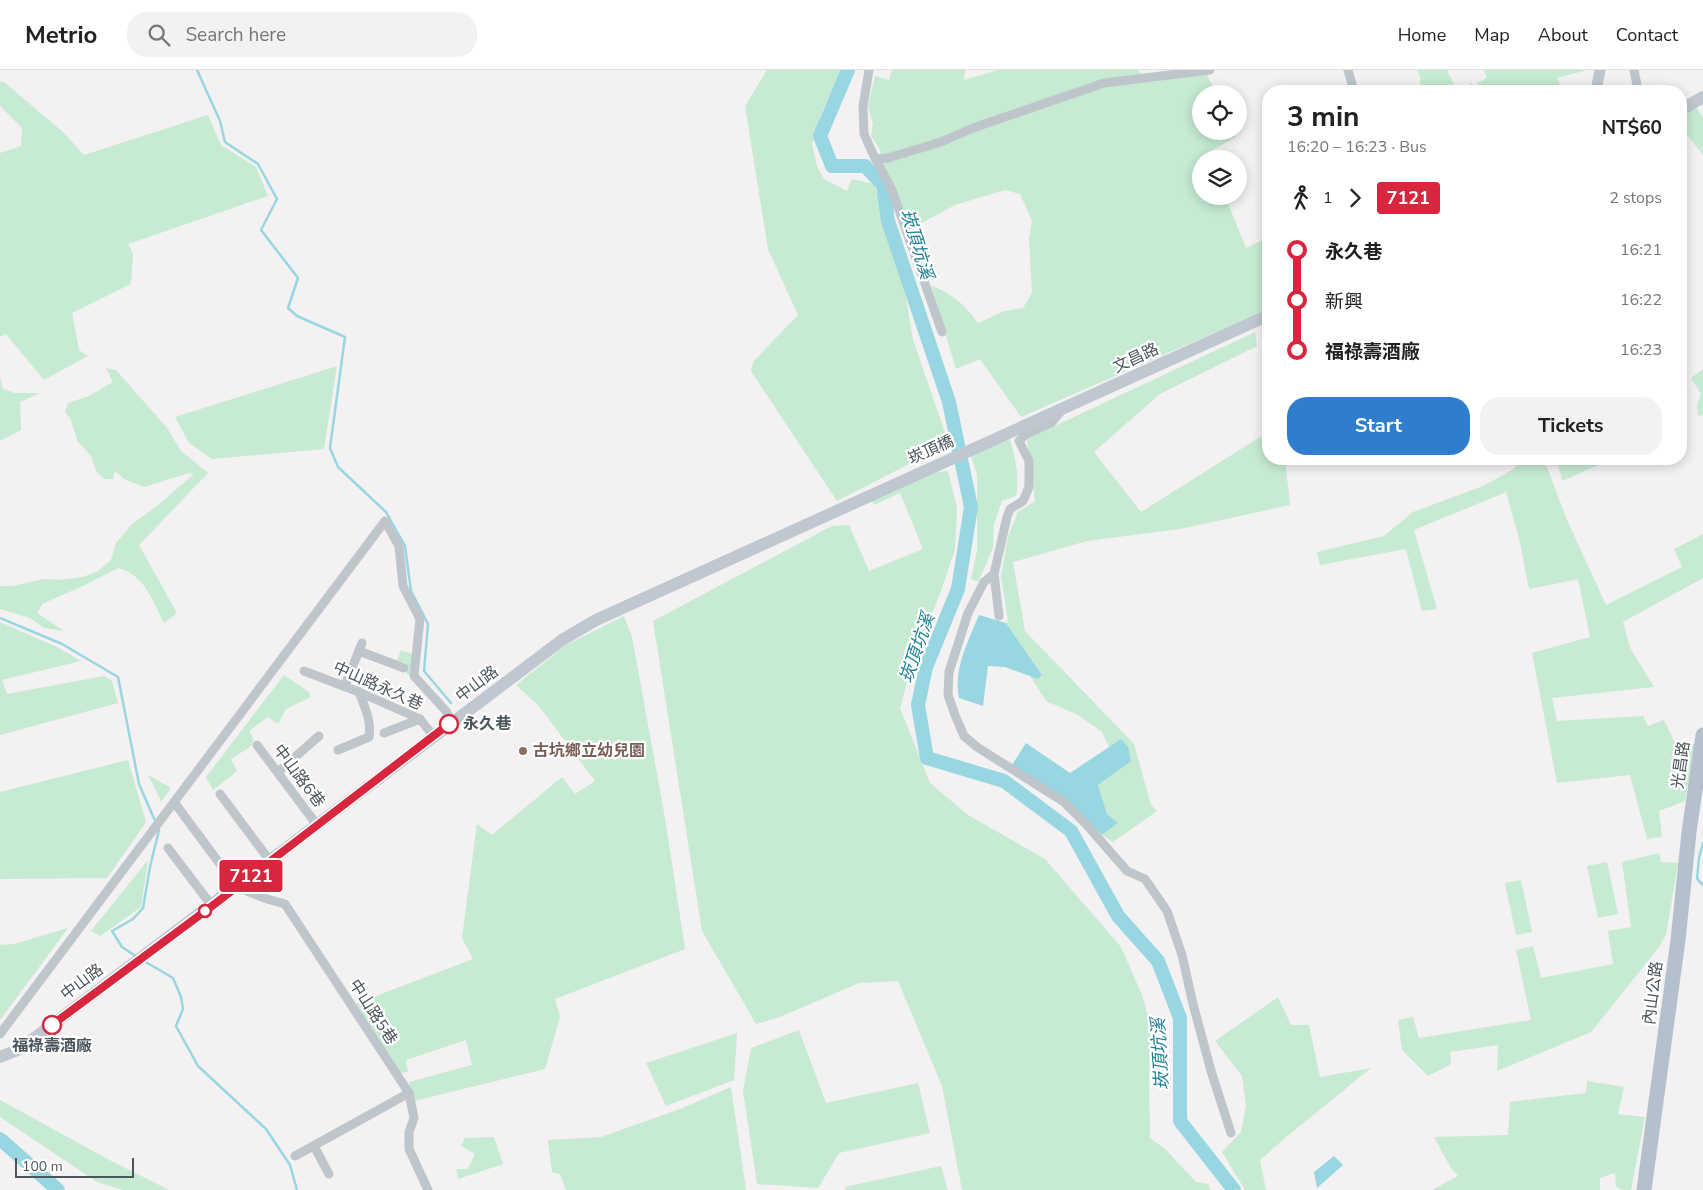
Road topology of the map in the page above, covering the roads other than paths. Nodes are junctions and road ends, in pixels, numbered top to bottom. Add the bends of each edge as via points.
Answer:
1 (869, 70) edge
2 (1210, 70) edge
3 (1348, 70) edge
4 (1600, 70) edge
5 (1634, 70) edge
6 (1352, 85) edge
7 (1597, 85) edge
8 (1637, 85) edge
9 (1703, 97) edge
10 (1687, 106) edge
11 (875, 159) junction
12 (1262, 318) edge
13 (942, 332) dead end
14 (1062, 409) junction
15 (1016, 431) joint
16 (859, 500) joint
17 (994, 574) junction
18 (999, 616) dead end
19 (404, 668) dead end
20 (304, 670) dead end
21 (345, 686) junction
22 (359, 692) junction
23 (420, 719) junction
24 (452, 722) junction
25 (384, 733) dead end
26 (1703, 735) edge
27 (319, 736) dead end
28 (434, 737) junction
29 (257, 746) dead end
30 (338, 750) dead end
31 (278, 772) junction
32 (220, 794) dead end
33 (1694, 800) joint
34 (174, 802) junction
35 (316, 825) junction
36 (168, 848) dead end
37 (270, 861) junction
38 (237, 887) junction
39 (212, 906) junction
40 (0, 1034) edge
41 (0, 1057) edge
42 (409, 1093) junction
43 (1231, 1133) dead end
44 (314, 1146) junction
45 (295, 1156) dead end
46 (329, 1174) dead end
47 (428, 1190) edge
48 (1644, 1190) edge

1 - 11 street via 863,106 864,134
2 - 11 street via 1104,83 941,142
3 - 6 street
4 - 7 street
5 - 8 street
9 - 10 main road
11 - 13 street via 892,190
12 - 14 main road, 文昌路
14 - 15 main road, 文昌路
14 - 17 street via 1051,423 1019,441 1029,461 1029,488 1023,501 1010,509
15 - 16 main road, 崁頂橋
16 - 24 main road, 中山路 via 596,620 562,640
17 - 18 street
17 - 43 street via 984,582 968,613 949,672 948,695 955,715 964,736 977,747 1064,802 1128,870 1145,879 1167,911
19 - 21 street via 361,647
20 - 21 street, 中山路永久巷
21 - 22 street, 中山路永久巷
22 - 23 street, 中山路永久巷
22 - 30 street via 367,713 369,737
23 - 25 street
23 - 28 street, 中山路永久巷
24 - 28 main road, 中山路
24 - 34 street via 446,710 414,676 420,619 403,586 399,546 385,522
26 - 33 main road, 光昌路
27 - 31 street
28 - 35 main road, 中山路
29 - 31 street, 中山路6巷
31 - 35 street, 中山路6巷
32 - 37 street
33 - 48 main road, 內山公路
34 - 38 street
34 - 40 street
35 - 37 main road, 中山路
36 - 39 street
37 - 38 main road, 中山路
38 - 39 main road, 中山路
38 - 42 street, 中山路5巷 via 286,904
39 - 41 main road, 中山路 via 20,1049
42 - 44 street
42 - 47 street, 中山路5巷 via 414,1118 409,1132 409,1149
44 - 45 street
44 - 46 street

